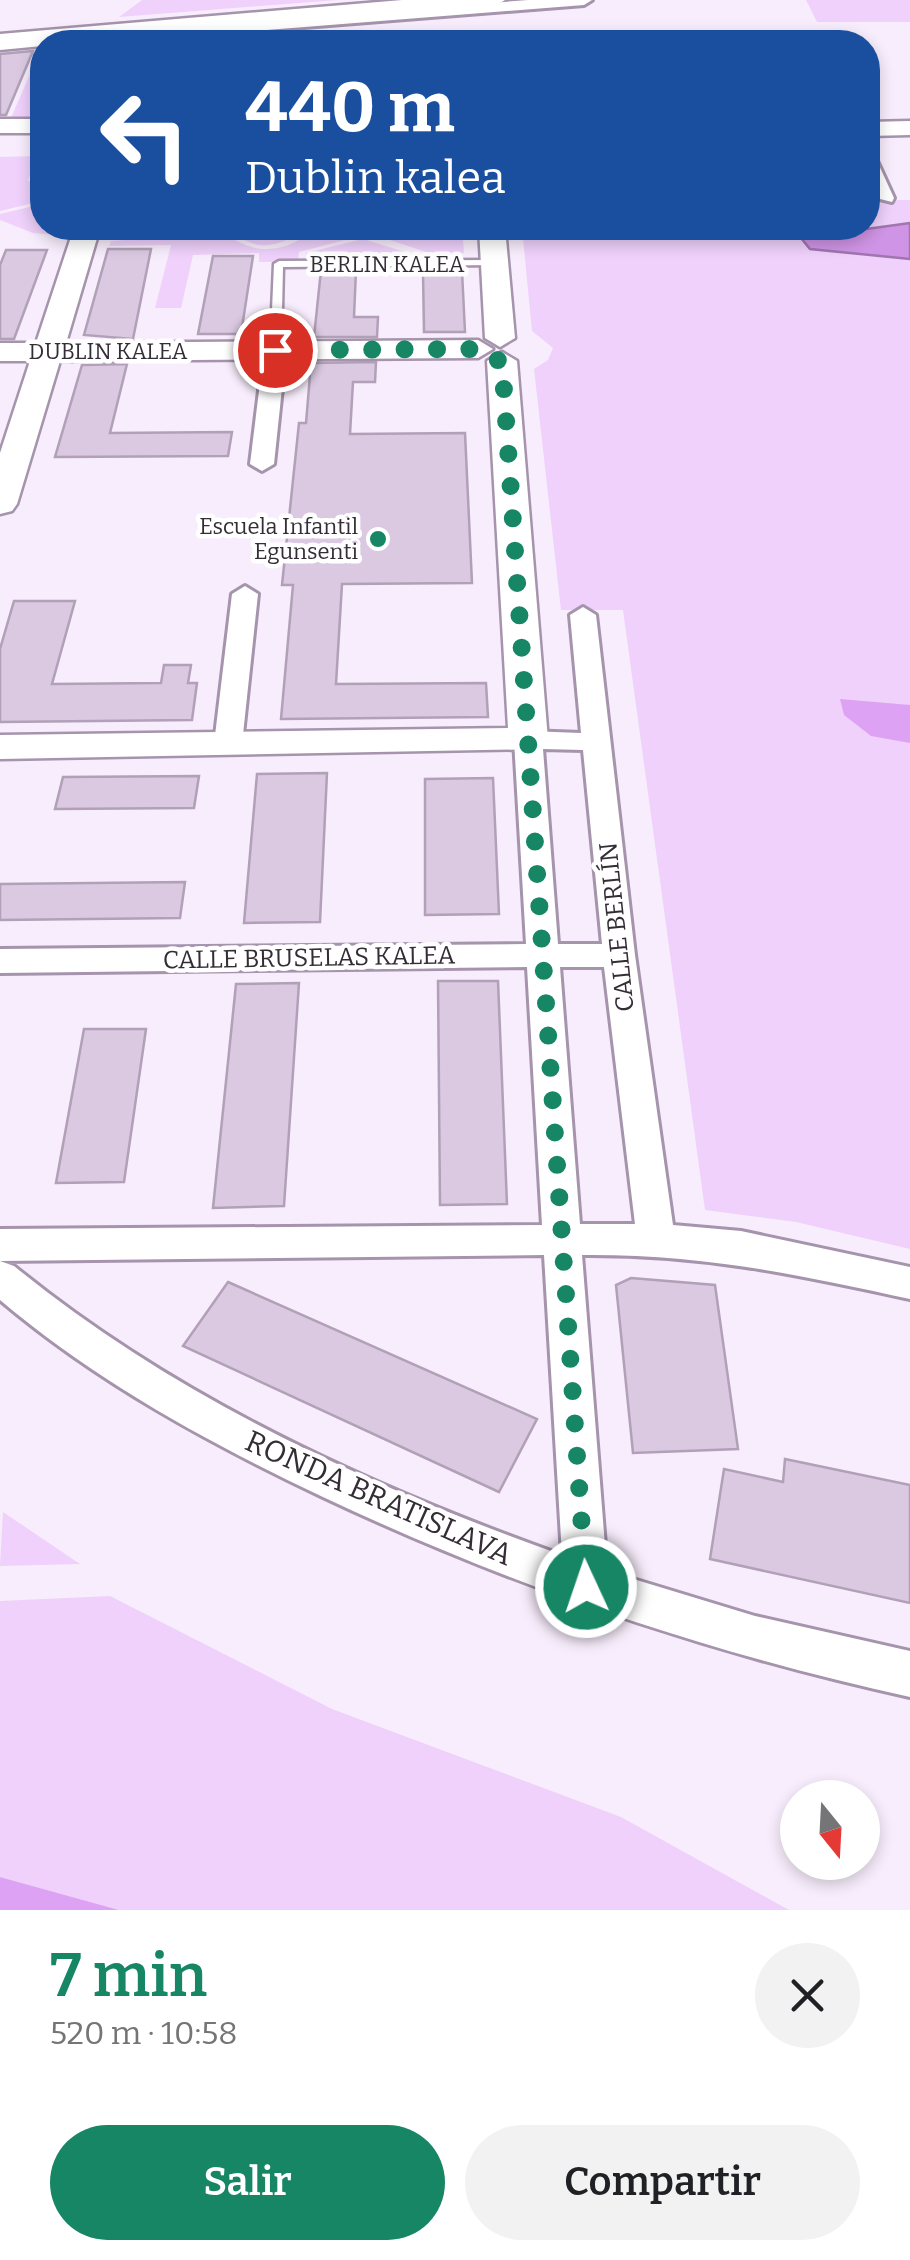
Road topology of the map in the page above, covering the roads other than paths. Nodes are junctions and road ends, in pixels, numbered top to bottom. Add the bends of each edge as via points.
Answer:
1 (384, 0) edge
2 (492, 0) edge
3 (584, 0) edge
4 (164, 30) edge
5 (213, 30) edge
6 (0, 31) edge
7 (30, 42) edge
8 (30, 44) edge
9 (0, 45) edge
10 (880, 125) edge
11 (910, 125) edge
12 (0, 129) edge
13 (30, 129) edge
14 (880, 189) edge
15 (884, 198) dead end
16 (83, 240) edge
17 (493, 240) edge
18 (495, 263) junction
19 (277, 310) dead end
20 (276, 343) junction
21 (493, 349) junction
22 (0, 352) edge
23 (48, 352) junction
24 (262, 464) dead end
25 (0, 504) edge
26 (245, 594) dead end
27 (583, 615) dead end
28 (528, 740) junction
29 (597, 742) junction
30 (228, 744) junction
31 (0, 748) edge
32 (543, 954) junction
33 (618, 955) junction
34 (0, 961) edge
35 (565, 1237) junction
36 (656, 1239) junction
37 (0, 1246) edge
38 (0, 1277) edge
39 (910, 1284) edge
40 (586, 1587) junction
41 (910, 1674) edge

1 - 6 highway
2 - 4 highway
3 - 5 street
7 - 9 highway
8 - 9 street
10 - 11 street
12 - 13 street
14 - 15 street
16 - 23 street
17 - 18 street, BERLIN KALEA
18 - 19 lane, BERLIN KALEA via 279,264
18 - 21 street, BERLIN KALEA
20 - 21 street, DUBLIN KALEA
20 - 23 street, DUBLIN KALEA
20 - 24 street
21 - 28 street, BERLIN KALEA
22 - 23 street, DUBLIN KALEA
23 - 25 street
26 - 30 street
27 - 29 street, CALLE BERLÍN
28 - 29 street
28 - 30 street
28 - 32 street, BERLIN KALEA
29 - 33 street, CALLE BERLÍN
30 - 31 street
32 - 33 street, CALLE BRUSELAS KALEA
32 - 34 street, CALLE BRUSELAS KALEA
32 - 35 street, BERLIN KALEA
33 - 36 street, CALLE BERLÍN
35 - 36 street
35 - 37 street
35 - 40 street, BERLIN KALEA
36 - 39 street via 742,1247
38 - 40 street, RONDA BRATISLAVA via 84,1344 224,1428 399,1513
40 - 41 street, RONDA BRATISLAVA

